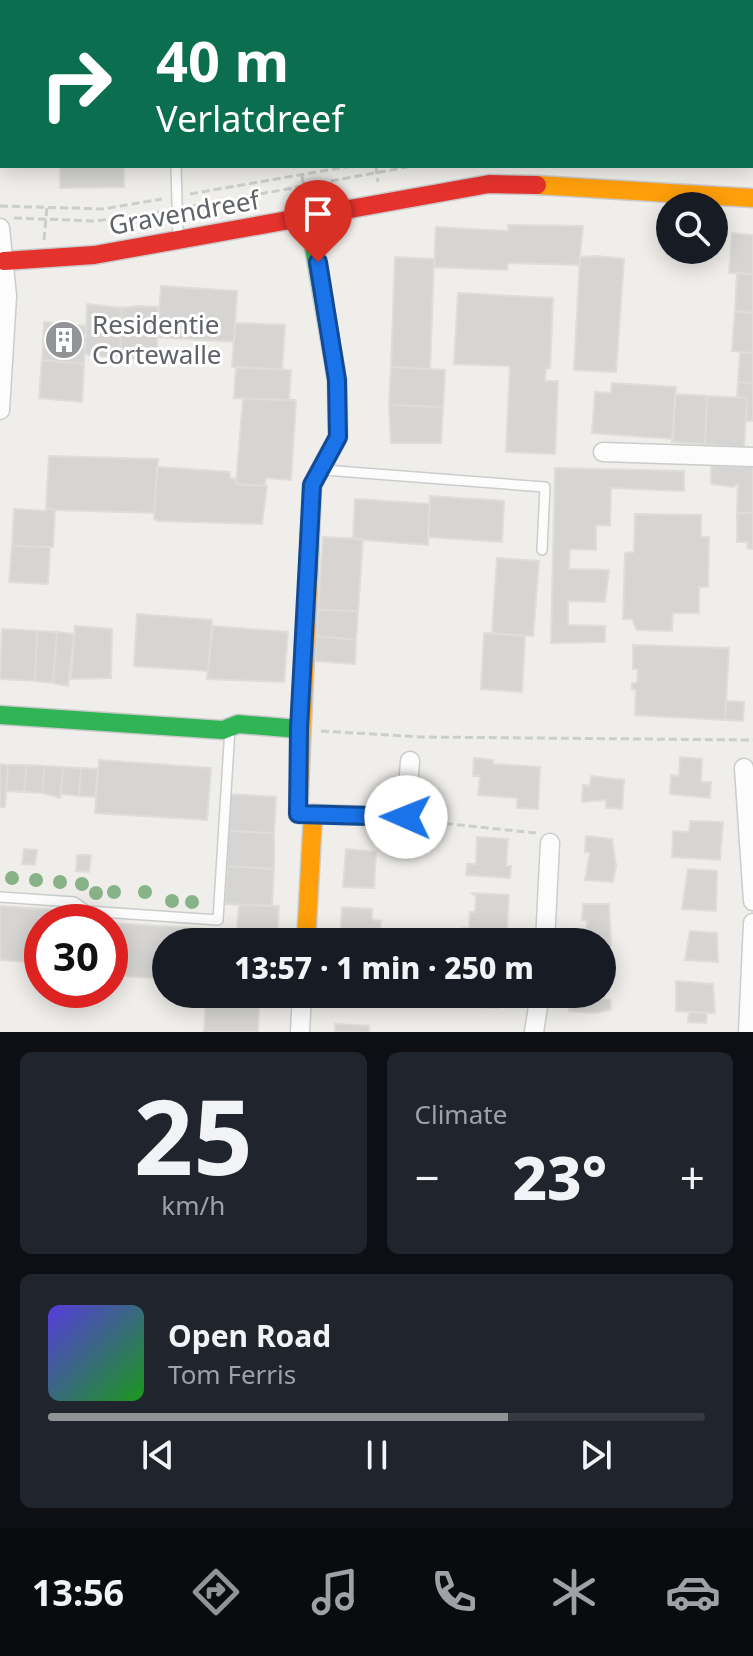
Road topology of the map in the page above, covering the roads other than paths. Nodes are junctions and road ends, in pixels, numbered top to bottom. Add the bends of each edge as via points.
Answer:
1 (176, 168) edge
2 (753, 198) edge
3 (309, 218) junction
4 (0, 228) edge
5 (178, 241) junction
6 (4, 261) junction
7 (0, 410) edge
8 (603, 452) dead end
9 (753, 457) edge
10 (321, 469) junction
11 (542, 550) dead end
12 (0, 715) edge
13 (230, 727) junction
14 (299, 729) junction
15 (410, 761) dead end
16 (744, 768) dead end
17 (313, 814) junction
18 (550, 843) road end
19 (0, 897) edge
20 (753, 901) edge
21 (753, 923) edge
22 (307, 928) edge
23 (546, 928) edge
24 (301, 1008) edge
25 (538, 1008) edge
26 (300, 1032) edge
27 (534, 1032) edge
28 (748, 1032) edge

1 - 5 lane
2 - 3 street, Gravendreef via 489,184
3 - 5 street, Gravendreef
3 - 10 street via 337,380 338,437
4 - 6 street
5 - 6 street, Gravendreef via 94,255
6 - 7 street via 7,313
8 - 9 street
10 - 11 lane via 545,487
10 - 14 street via 312,485
12 - 13 street
13 - 14 street
13 - 19 lane via 218,920 87,911 74,902
14 - 17 street via 298,814
15 - 17 street via 406,817
16 - 20 street
17 - 22 street
18 - 23 street
21 - 28 street
24 - 26 street
25 - 27 street

